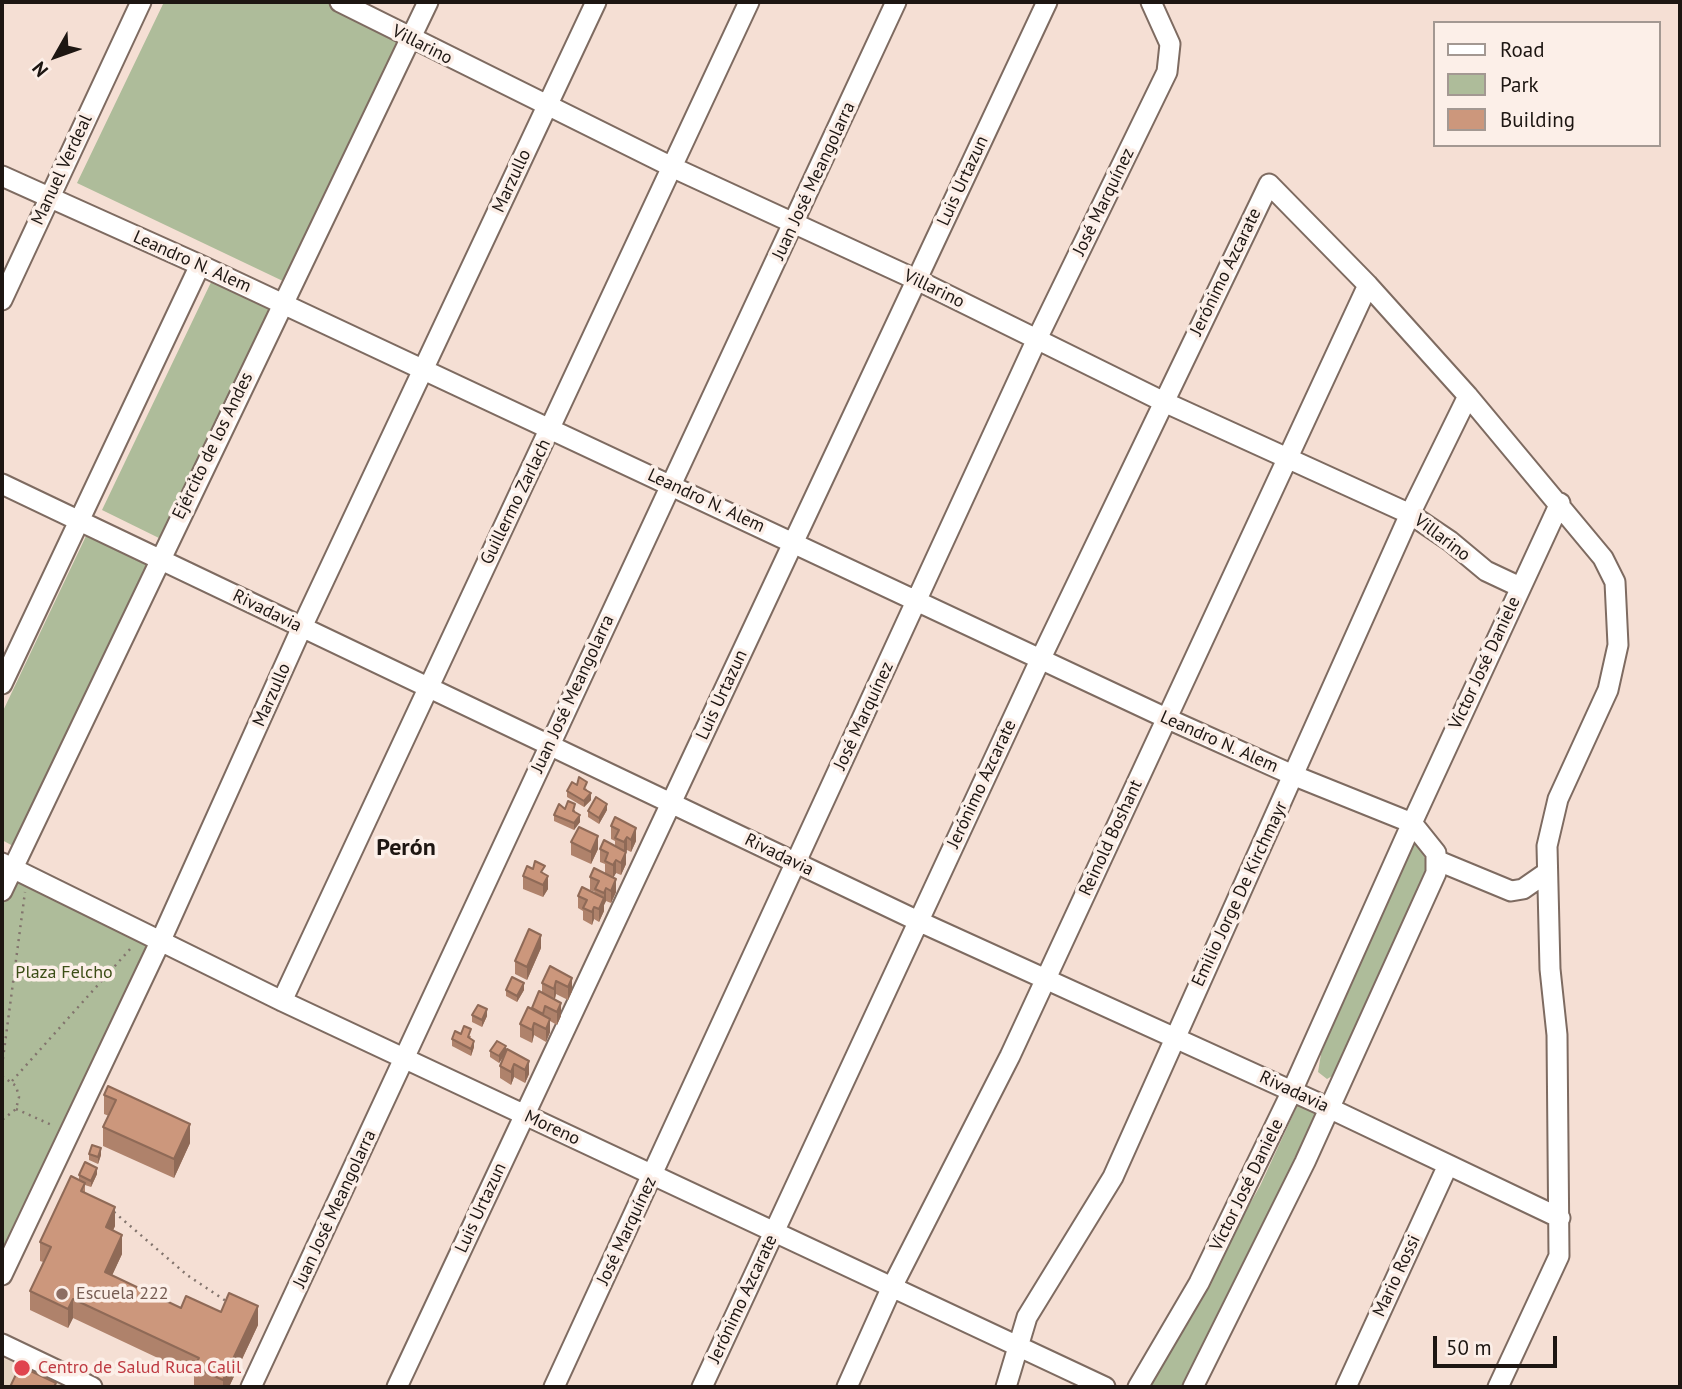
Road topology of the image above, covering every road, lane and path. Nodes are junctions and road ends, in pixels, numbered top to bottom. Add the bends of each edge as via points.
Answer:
1 (141, 2) edge
2 (340, 2) edge
3 (428, 2) edge
4 (596, 2) edge
5 (749, 2) edge
6 (896, 2) edge
7 (1047, 2) edge
8 (1151, 2) edge
9 (411, 40) junction
10 (547, 106) junction
11 (674, 168) junction
12 (2, 176) edge
13 (48, 198) junction
14 (794, 223) junction
15 (201, 265) junction
16 (917, 280) junction
17 (1368, 285) junction
18 (2, 300) edge
19 (282, 303) junction
20 (1036, 341) junction
21 (423, 369) junction
22 (1468, 396) junction
23 (1162, 401) junction
24 (551, 429) junction
25 (1286, 458) junction
26 (2, 484) edge
27 (670, 484) junction
28 (1560, 503) junction
29 (1410, 514) junction
30 (79, 521) junction
31 (794, 542) junction
32 (159, 559) junction
33 (1520, 587) junction
34 (917, 600) junction
35 (302, 627) junction
36 (1041, 658) junction
37 (2, 684) edge
38 (427, 687) junction
39 (1166, 718) junction
40 (549, 745) junction
41 (1295, 776) junction
42 (671, 803) junction
43 (1412, 823) junction
44 (1436, 860) junction
45 (796, 863) junction
46 (14, 869) edge
47 (1546, 873) junction
48 (2, 891) edge
49 (919, 921) junction
50 (152, 937) junction
51 (1047, 978) junction
52 (282, 1001) junction
53 (1175, 1037) junction
54 (405, 1059) junction
55 (2, 1066) edge
56 (2, 1076) edge
57 (12, 1082) junction
58 (1292, 1091) junction
59 (1329, 1108) junction
60 (16, 1109) junction
61 (525, 1115) junction
62 (2, 1120) edge
63 (69, 1133) junction
64 (1448, 1165) junction
65 (652, 1175) junction
66 (112, 1210) edge
67 (1560, 1218) junction
68 (774, 1232) junction
69 (2, 1275) edge
70 (891, 1289) junction
71 (234, 1306) edge
72 (2, 1344) edge
73 (1017, 1345) junction
74 (92, 1387) edge
75 (251, 1387) edge
76 (397, 1387) edge
77 (554, 1387) edge
78 (702, 1387) edge
79 (847, 1387) edge
80 (1006, 1387) edge
81 (1105, 1387) edge
82 (1138, 1387) edge
83 (1193, 1387) edge
84 (1346, 1387) edge
85 (1498, 1387) edge

1 - 13 street, Manuel Verdeal
2 - 9 street, Villarino
3 - 9 street, Ejército de los Andes
4 - 10 street, Marzullo
5 - 11 street, Guillermo Zarlach
6 - 14 street, Juan José Meangolarra
7 - 16 street, Luis Urtazun
8 - 20 street, José Marquínez via 1170,44 1167,72
9 - 10 street, Villarino
9 - 19 street, Ejército de los Andes
10 - 11 street, Villarino
10 - 21 street, Marzullo
11 - 14 street, Villarino
11 - 24 street, Guillermo Zarlach
12 - 13 street, Leandro N. Alem
13 - 15 street, Leandro N. Alem
13 - 18 street, Manuel Verdeal
14 - 16 street, Villarino
14 - 27 street, Juan José Meangolarra
15 - 19 street, Leandro N. Alem
15 - 30 street
16 - 20 street, Villarino
16 - 31 street, Luis Urtazun
17 - 22 street
17 - 23 street, Jerónimo Azcarate via 1269,184
17 - 25 street, Reinold Boshant
19 - 21 street, Leandro N. Alem
19 - 32 street, Ejército de los Andes
20 - 23 street, Villarino
20 - 34 street, José Marquínez
21 - 24 street, Leandro N. Alem
21 - 35 street, Marzullo
22 - 28 street
22 - 29 street, Emilio Jorge De Kirchmayr
23 - 25 street, Villarino
23 - 36 street, Jerónimo Azcarate
24 - 27 street, Leandro N. Alem
24 - 38 street, Guillermo Zarlach
25 - 29 street, Villarino
25 - 39 street, Reinold Boshant
26 - 30 street, Rivadavia
27 - 31 street, Leandro N. Alem
27 - 40 street, Juan José Meangolarra
28 - 33 street, Víctor José Daniele
28 - 47 street via 1603,558 1615,582 1618,645 1608,690 1551,821
29 - 33 street, Villarino via 1486,571
29 - 41 street, Emilio Jorge De Kirchmayr
30 - 32 street, Rivadavia
30 - 37 street
31 - 34 street, Leandro N. Alem
31 - 42 street, Luis Urtazun
32 - 35 street, Rivadavia
32 - 46 street, Ejército de los Andes
33 - 43 street, Víctor José Daniele
34 - 36 street, Leandro N. Alem
34 - 45 street, José Marquínez
35 - 38 street, Rivadavia
35 - 50 street, Marzullo
36 - 39 street, Leandro N. Alem
36 - 49 street, Jerónimo Azcarate
38 - 40 street, Rivadavia
38 - 52 street, Guillermo Zarlach
39 - 41 street, Leandro N. Alem
39 - 51 street, Reinold Boshant
40 - 42 street, Rivadavia
40 - 54 street, Juan José Meangolarra
41 - 43 street, Leandro N. Alem
41 - 53 street, Emilio Jorge De Kirchmayr
42 - 45 street, Rivadavia
42 - 61 street, Luis Urtazun
43 - 44 street via 1436,853
43 - 58 street, Víctor José Daniele
44 - 47 street via 1511,891 1523,889
44 - 59 street via 1436,873
45 - 49 street, Rivadavia
45 - 65 street, José Marquínez
46 - 48 street, Ejército de los Andes
46 - 50 street, Moreno
46 - 55 path
47 - 67 street via 1557,1035
49 - 51 street, Rivadavia
49 - 68 street, Jerónimo Azcarate
50 - 52 street, Moreno
50 - 57 path
50 - 63 street, Marzullo
51 - 53 street, Rivadavia
51 - 70 street, Reinold Boshant
52 - 54 street, Moreno
53 - 58 street, Rivadavia
53 - 73 street, Emilio Jorge De Kirchmayr via 1112,1177 1027,1317
54 - 61 street, Moreno
54 - 75 street, Juan José Meangolarra
56 - 57 path
57 - 60 path via 19,1097
58 - 59 street, Rivadavia
58 - 82 street, Víctor José Daniele via 1199,1283
59 - 64 street, Rivadavia
59 - 83 street
60 - 62 path
60 - 63 path
61 - 65 street, Moreno
61 - 76 street, Luis Urtazun
63 - 69 street, Marzullo
64 - 67 street, Rivadavia
64 - 84 street, Mario Rossi
65 - 68 street, Moreno
65 - 77 street, José Marquínez
66 - 71 path via 187,1275
67 - 85 street via 1559,1255
68 - 70 street, Moreno
68 - 78 street, Jerónimo Azcarate
70 - 73 street, Moreno
70 - 79 street, Reinold Boshant
72 - 74 street
73 - 80 street, Emilio Jorge De Kirchmayr
73 - 81 street, Moreno

